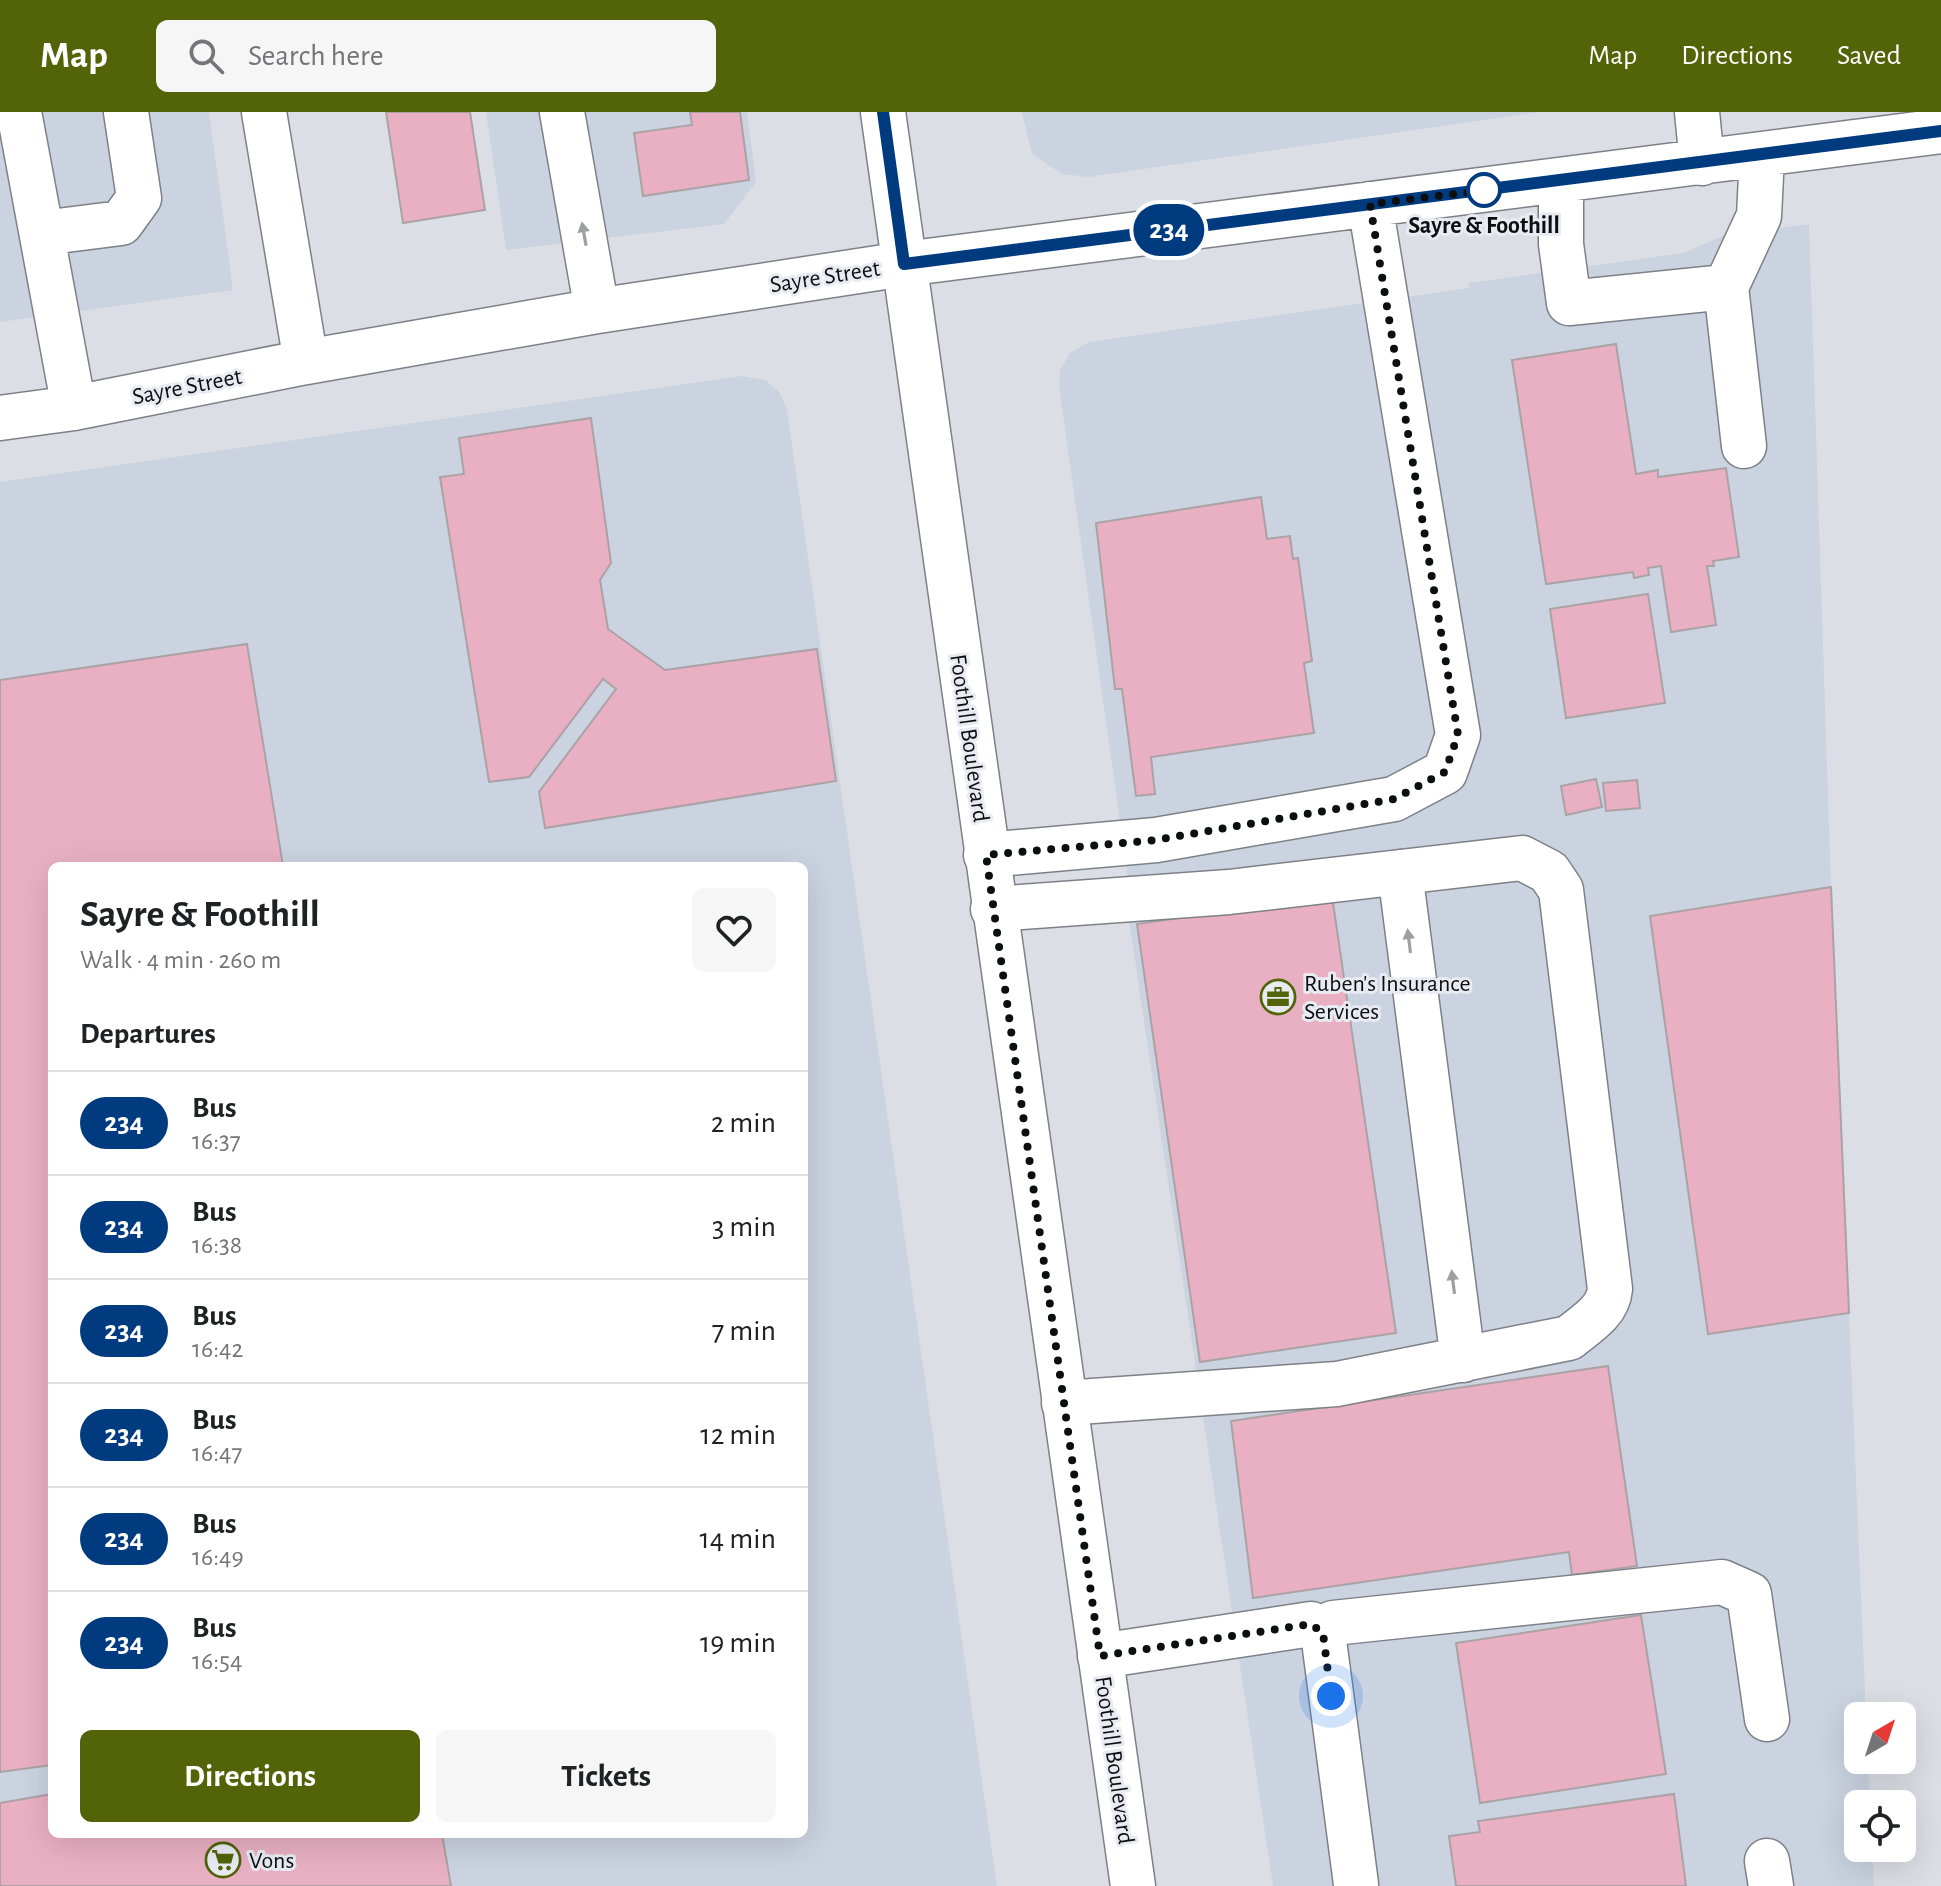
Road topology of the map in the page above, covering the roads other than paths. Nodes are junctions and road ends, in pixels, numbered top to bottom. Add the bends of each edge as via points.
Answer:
1 (19, 112) edge
2 (126, 112) edge
3 (264, 112) edge
4 (562, 112) edge
5 (883, 112) edge
6 (1697, 112) edge
7 (1941, 131) edge
8 (1762, 156) junction
9 (1702, 163) junction
10 (1561, 181) junction
11 (1370, 204) junction
12 (42, 233) junction
13 (904, 264) junction
14 (1726, 287) junction
15 (597, 311) junction
16 (306, 362) junction
17 (74, 408) junction
18 (0, 418) edge
19 (1744, 446) dead end
20 (986, 855) junction
21 (1400, 872) junction
22 (993, 909) junction
23 (1463, 1360) junction
24 (1064, 1403) junction
25 (1323, 1633) junction
26 (1100, 1656) junction
27 (1767, 1719) dead end
28 (1353, 1885) edge
29 (1133, 1886) edge

1 - 12 street
2 - 12 street via 139,198 121,223
3 - 16 street
15 -> 4 street
5 - 13 street, Foothill Boulevard
6 - 9 street
7 - 8 street, Sayre Street
8 - 9 street, Sayre Street
8 - 14 street via 1759,216
9 - 10 street, Sayre Street
10 - 11 street, Sayre Street
10 - 14 street via 1561,244 1569,303
11 - 13 street, Sayre Street
11 - 20 street via 1458,735 1445,772 1394,799 1156,840
12 - 17 street
13 - 15 street, Sayre Street
13 - 20 street, Foothill Boulevard
14 - 19 street
15 - 16 street, Sayre Street
16 - 17 street, Sayre Street
17 - 18 street, Sayre Street
20 - 22 street, Foothill Boulevard
21 - 22 street via 1229,892
23 -> 21 street
21 - 23 street via 1522,858 1549,872 1561,890 1609,1301 1569,1338
22 - 24 street, Foothill Boulevard
23 - 24 street via 1337,1384
24 - 26 street, Foothill Boulevard
25 - 26 street via 1311,1624
25 - 27 street via 1333,1623 1722,1582 1749,1594
25 - 28 street
26 - 29 street, Foothill Boulevard

